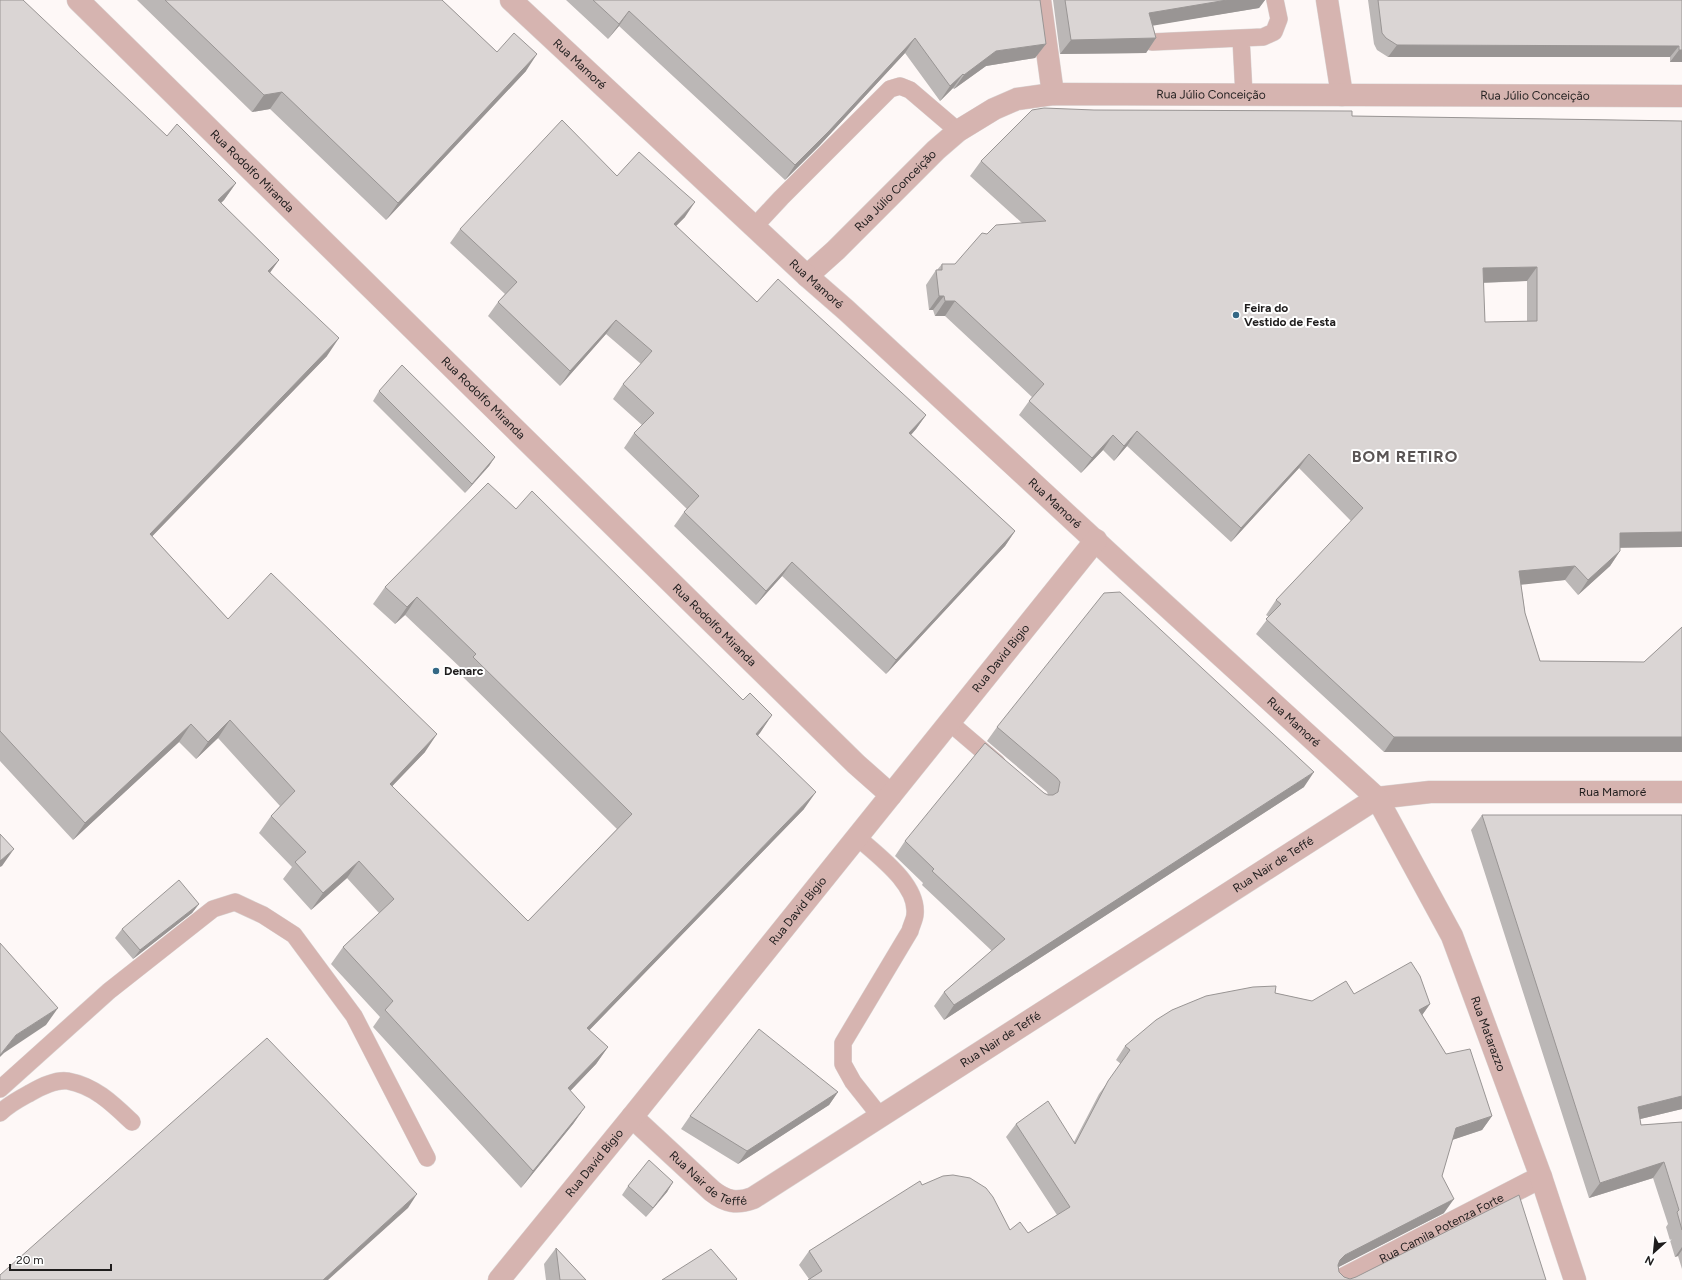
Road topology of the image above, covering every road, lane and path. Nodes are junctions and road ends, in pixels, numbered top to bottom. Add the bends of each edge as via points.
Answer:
1 (78, 0) edge
2 (511, 0) edge
3 (1040, 0) edge
4 (1276, 0) edge
5 (1327, 0) edge
6 (1241, 38) junction
7 (1152, 42) edge
8 (1054, 94) junction
9 (1244, 95) junction
10 (1342, 95) junction
11 (1682, 96) edge
12 (958, 131) junction
13 (754, 227) junction
14 (807, 276) junction
15 (1096, 540) junction
16 (949, 722) junction
17 (1011, 775) edge
18 (1682, 792) edge
19 (890, 795) junction
20 (1378, 798) junction
21 (857, 837) junction
22 (0, 1089) edge
23 (0, 1113) edge
24 (880, 1116) junction
25 (632, 1117) junction
26 (132, 1122) dead end
27 (427, 1158) dead end
28 (1541, 1177) junction
29 (499, 1280) edge
30 (1341, 1280) edge
31 (1575, 1280) edge

1 - 19 street, Rua Rodolfo Miranda
2 - 13 street, Rua Mamoré
3 - 8 street
4 - 6 lane via 1279,19 1274,32 1263,37
5 - 10 street
6 - 7 lane
6 - 9 lane
8 - 9 street, Rua Júlio Conceição
8 - 12 street, Rua Júlio Conceição via 1017,99 994,109
9 - 10 street, Rua Júlio Conceição
10 - 11 street, Rua Júlio Conceição
12 - 13 lane via 910,90 900,86 890,89
12 - 14 street, Rua Júlio Conceição
13 - 14 street, Rua Mamoré
14 - 15 street, Rua Mamoré
15 - 16 street, Rua David Bigio
15 - 20 street, Rua Mamoré
16 - 17 lane
16 - 19 street, Rua David Bigio
18 - 20 street, Rua Mamoré via 1430,792
19 - 21 street, Rua David Bigio
20 - 24 street, Rua Nair de Teffé
20 - 28 street, Rua Matarazzo via 1452,936
21 - 24 lane via 891,866 912,894 915,914 910,931 843,1043 843,1064 853,1082
21 - 25 street, Rua David Bigio
22 - 27 lane via 133,972 213,909 236,902 294,935 354,1016
23 - 26 lane via 9,1104 45,1085 67,1080 96,1091
24 - 25 street, Rua Nair de Teffé via 753,1198 742,1202 722,1199
25 - 29 street, Rua David Bigio
28 - 30 street, Rua Camila Potenza Forte
28 - 31 street, Rua Matarazzo

